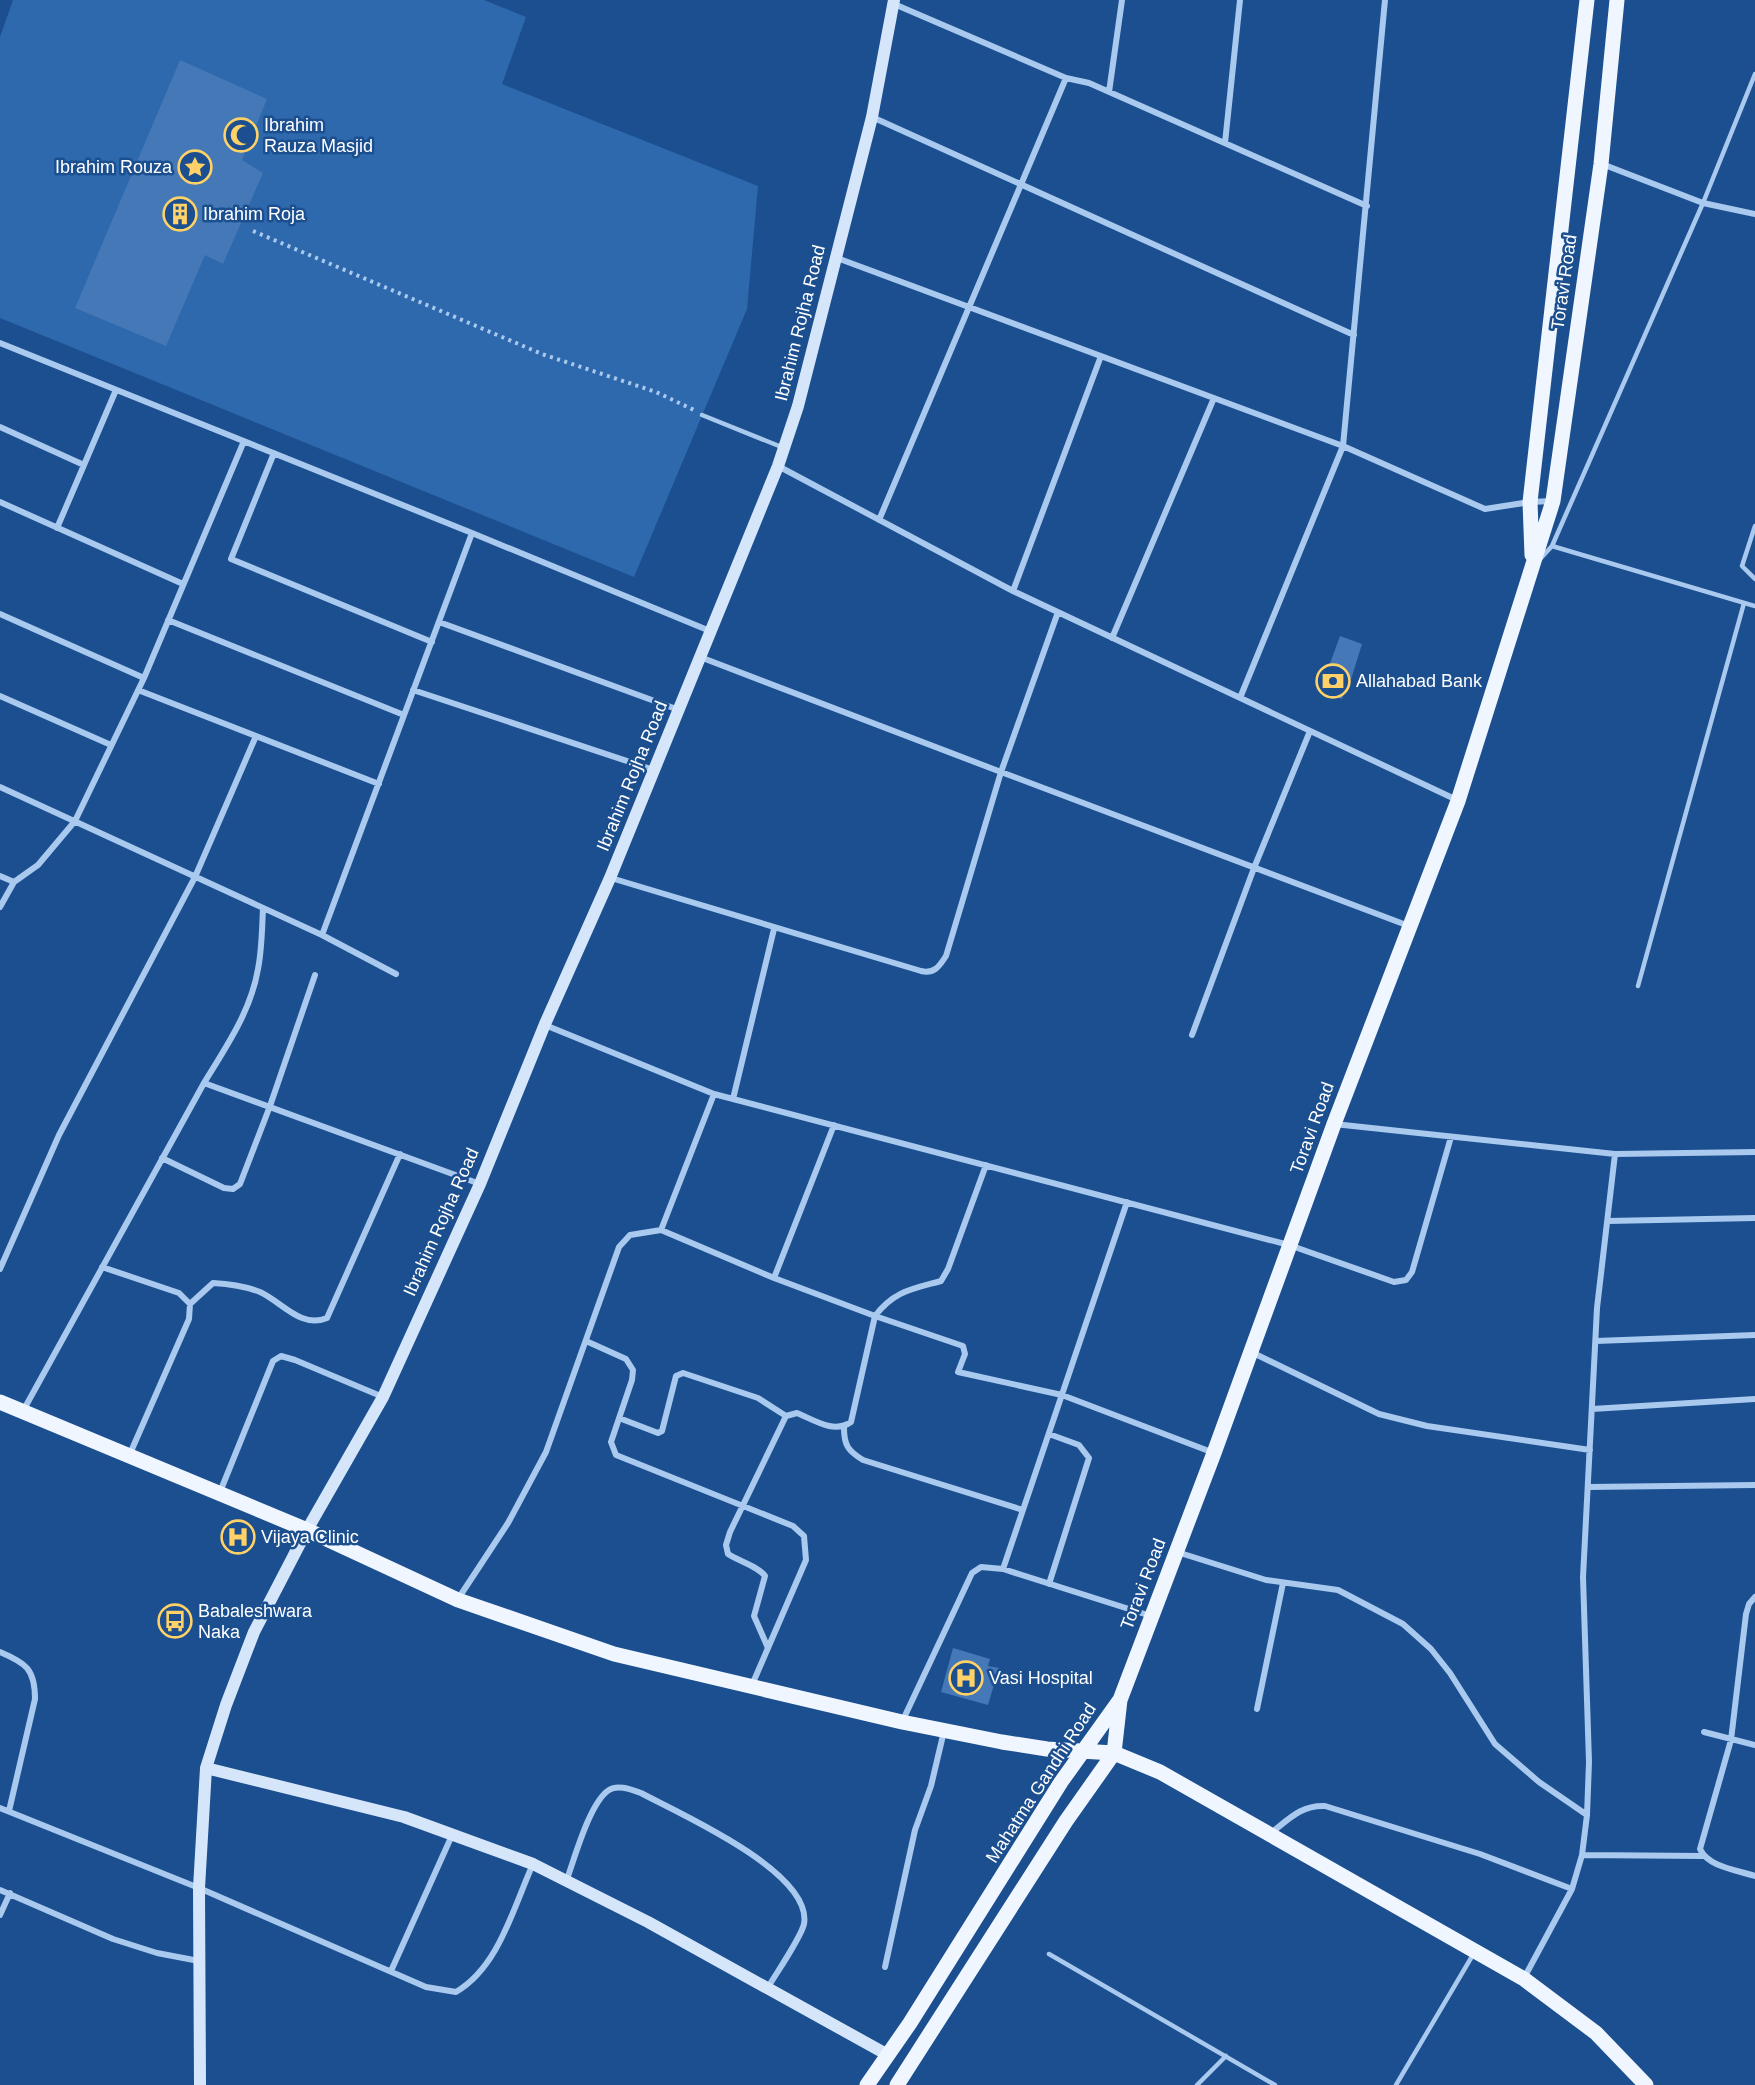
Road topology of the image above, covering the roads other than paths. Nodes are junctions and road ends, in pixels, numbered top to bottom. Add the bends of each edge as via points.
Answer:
1 (1122, 0) edge
2 (1240, 0) edge
3 (1385, 0) edge
4 (1587, 0) edge
5 (1617, 0) edge
6 (893, 2) edge
7 (1755, 74) edge
8 (1066, 78) junction
9 (1109, 92) junction
10 (872, 117) junction
11 (1225, 143) junction
12 (1601, 164) junction
13 (1021, 184) junction
14 (1703, 203) junction
15 (1367, 206) junction
16 (1755, 214) edge
17 (835, 258) junction
18 (969, 307) junction
19 (1354, 335) junction
20 (0, 343) edge
21 (1101, 356) junction
22 (116, 390) junction
23 (1214, 398) junction
24 (702, 415) road end
25 (0, 427) edge
26 (244, 441) junction
27 (1343, 446) junction
28 (784, 448) junction
29 (274, 453) junction
30 (84, 465) junction
31 (778, 466) junction
32 (1553, 501) junction
33 (0, 502) edge
34 (1530, 502) junction
35 (879, 520) junction
36 (1755, 526) edge
37 (57, 528) junction
38 (472, 533) junction
39 (1552, 546) junction
40 (1533, 567) junction
41 (1755, 579) edge
42 (183, 584) junction
43 (1013, 591) junction
44 (1744, 603) junction
45 (1755, 606) edge
46 (1058, 612) junction
47 (0, 614) edge
48 (168, 621) junction
49 (439, 622) junction
50 (711, 631) junction
51 (1112, 638) junction
52 (432, 642) junction
53 (700, 657) junction
54 (144, 678) junction
55 (138, 690) junction
56 (413, 690) junction
57 (0, 696) edge
58 (1240, 698) junction
59 (679, 710) junction
60 (404, 715) junction
61 (1310, 731) junction
62 (256, 736) junction
63 (111, 745) junction
64 (654, 770) junction
65 (1001, 772) junction
66 (379, 784) junction
67 (0, 787) edge
68 (1458, 801) junction
69 (75, 821) junction
70 (1254, 868) junction
71 (0, 876) edge
72 (195, 877) junction
73 (610, 878) junction
74 (14, 882) junction
75 (0, 907) edge
76 (263, 908) junction
77 (1410, 927) junction
78 (774, 929) junction
79 (322, 935) junction
80 (396, 974) dead end
81 (315, 975) dead end
82 (1638, 986) dead end
83 (545, 1024) junction
84 (1192, 1035) dead end
85 (204, 1083) junction
86 (714, 1094) junction
87 (733, 1099) junction
88 (270, 1106) junction
89 (1334, 1124) junction
90 (834, 1125) junction
91 (1451, 1137) junction
92 (1755, 1152) edge
93 (400, 1154) junction
94 (1615, 1154) junction
95 (162, 1158) junction
96 (986, 1165) junction
97 (480, 1184) junction
98 (1127, 1202) junction
99 (1755, 1218) edge
100 (1608, 1221) junction
101 (661, 1230) junction
102 (1289, 1245) junction
103 (102, 1267) junction
104 (0, 1269) edge
105 (774, 1278) junction
106 (190, 1304) junction
107 (875, 1316) junction
108 (1755, 1335) edge
109 (586, 1341) junction
110 (1596, 1341) junction
111 (1251, 1352) junction
112 (1062, 1395) junction
113 (383, 1397) junction
114 (1755, 1399) edge
115 (0, 1402) edge
116 (1592, 1409) junction
117 (22, 1411) junction
118 (786, 1416) junction
119 (619, 1419) junction
120 (843, 1428) junction
121 (1049, 1434) junction
122 (1590, 1450) junction
123 (1214, 1453) junction
124 (129, 1457) junction
125 (1755, 1485) edge
126 (1588, 1487) junction
127 (219, 1495) junction
128 (744, 1505) junction
129 (1023, 1510) junction
130 (307, 1530) junction
131 (1176, 1552) junction
132 (1003, 1569) junction
133 (1283, 1583) junction
134 (1049, 1584) junction
135 (1755, 1597) edge
136 (458, 1600) junction
137 (1152, 1616) junction
138 (768, 1647) junction
139 (0, 1652) edge
140 (751, 1688) junction
141 (1120, 1700) junction
142 (1257, 1709) dead end
143 (902, 1722) junction
144 (945, 1730) junction
145 (1704, 1732) dead end
146 (1731, 1740) junction
147 (1755, 1745) edge
148 (1084, 1749) junction
149 (1114, 1753) junction
150 (207, 1768) junction
151 (0, 1808) edge
152 (9, 1811) junction
153 (1587, 1815) junction
154 (453, 1833) junction
155 (1270, 1834) junction
156 (1582, 1855) junction
157 (1704, 1856) junction
158 (533, 1864) junction
159 (1755, 1876) edge
160 (567, 1879) junction
161 (199, 1888) junction
162 (1572, 1888) junction
163 (0, 1890) edge
164 (10, 1893) junction
165 (0, 1915) edge
166 (1476, 1951) junction
167 (1049, 1954) dead end
168 (199, 1960) junction
169 (885, 1967) dead end
170 (391, 1971) junction
171 (1524, 1979) junction
172 (767, 1989) junction
173 (888, 2055) junction
174 (1226, 2056) junction
175 (200, 2085) edge
176 (867, 2085) edge
177 (897, 2085) edge
178 (1197, 2085) edge
179 (1275, 2085) edge
180 (1396, 2085) edge
181 (1646, 2085) edge

1 - 9 street
2 - 11 street
3 - 15 street
4 - 34 main road, Toravi Road
5 - 12 main road, Toravi Road
6 - 8 street
6 - 10 street, Ibrahim Rojha Road
7 - 14 lane
8 - 9 street
8 - 13 street
9 - 11 street
10 - 13 street
10 - 17 street, Ibrahim Rojha Road
11 - 15 street
12 - 14 street
12 - 32 main road, Toravi Road
13 - 18 street
13 - 19 street
14 - 16 street
14 - 39 lane
15 - 19 street
17 - 18 street
17 - 28 street, Ibrahim Rojha Road
18 - 21 street
18 - 35 street
19 - 27 street
20 - 22 street
21 - 23 street
21 - 43 street
22 - 26 street
22 - 30 street
23 - 27 street
23 - 51 street
24 - 28 lane
25 - 30 street
26 - 29 street
26 - 42 street
27 - 34 street via 1485,509
27 - 58 street
28 - 31 street, Ibrahim Rojha Road
29 - 38 street
29 - 52 street via 231,559
30 - 37 street
31 - 35 street
31 - 50 street, Ibrahim Rojha Road
32 - 34 street
32 - 40 main road, Toravi Road
33 - 37 street
34 - 40 main road, Toravi Road
35 - 43 street
36 - 41 lane via 1742,566
37 - 42 street
38 - 49 street
38 - 50 street
39 - 40 lane
39 - 44 lane
40 - 68 main road, Toravi Road
42 - 48 street
43 - 46 street
44 - 45 lane
44 - 82 lane
46 - 51 street
46 - 65 street
47 - 54 street
48 - 54 street
48 - 60 street
49 - 52 street
49 - 59 street
50 - 53 street, Ibrahim Rojha Road
51 - 58 street
52 - 56 street
53 - 59 street, Ibrahim Rojha Road
53 - 65 street
54 - 55 street
55 - 62 street
55 - 63 street
56 - 60 street
56 - 64 street
57 - 63 street
58 - 61 street
59 - 64 street, Ibrahim Rojha Road
60 - 66 street
61 - 68 street
61 - 70 street
62 - 66 street
62 - 72 street
63 - 69 street
64 - 73 street, Ibrahim Rojha Road
65 - 70 street
65 - 78 street via 946,956 932,972
66 - 79 street
67 - 69 street
68 - 77 main road, Toravi Road
69 - 72 street
69 - 74 street via 38,865
70 - 77 street
70 - 84 street
71 - 74 street
72 - 76 street
72 - 104 street via 59,1135
73 - 78 street
73 - 83 street, Ibrahim Rojha Road
74 - 75 street
76 - 79 street
76 - 85 street via 258,970 250,997 240,1025
77 - 89 main road, Toravi Road
78 - 87 street
79 - 80 street
81 - 88 street
83 - 86 street
83 - 97 street, Ibrahim Rojha Road
85 - 88 street
85 - 95 street
86 - 87 street
86 - 101 street
87 - 90 street
88 - 93 street
88 - 95 street via 240,1184 233,1189
89 - 91 street
89 - 102 main road, Toravi Road
90 - 96 street
90 - 105 street
91 - 94 street
91 - 102 street via 1412,1272 1406,1280 1394,1282
92 - 94 street
93 - 97 street
93 - 106 street via 327,1318 317,1322 303,1319 261,1293 237,1285 213,1283
94 - 100 street
95 - 103 street
96 - 98 street
96 - 107 street via 941,1281 899,1293 886,1301
97 - 113 street, Ibrahim Rojha Road
98 - 102 street
98 - 112 street
99 - 100 street
100 - 110 street
101 - 105 street
101 - 109 street via 630,1235 619,1247
102 - 111 main road, Toravi Road
103 - 106 street via 179,1293
103 - 117 street
105 - 107 street
106 - 124 street via 189,1319
107 - 112 street via 963,1346 965,1354 958,1372
107 - 120 street via 851,1422
108 - 110 street
109 - 119 street via 626,1359 633,1370
109 - 136 street via 546,1452 508,1523
110 - 116 street
111 - 122 street via 1379,1414 1427,1426
111 - 123 main road, Toravi Road
112 - 121 street
112 - 123 street
113 - 127 street via 281,1356 273,1361
113 - 130 street, Ibrahim Rojha Road
114 - 116 street
115 - 117 main road
116 - 122 street
117 - 124 main road
118 - 119 street via 758,1398 683,1373 676,1376 671,1387 662,1431 650,1432
118 - 120 street via 797,1413
118 - 128 street
119 - 128 street via 611,1443 616,1455
120 - 129 street via 848,1450 863,1460
121 - 129 street
121 - 134 street via 1079,1445 1089,1458
122 - 126 street
123 - 131 main road, Toravi Road
124 - 127 main road
125 - 126 street
126 - 153 street via 1583,1577
127 - 130 main road
128 - 138 street via 726,1545 728,1554 765,1576 754,1616
128 - 138 street via 793,1526 804,1536 806,1560
129 - 132 street
130 - 136 main road
130 - 150 street, Ibrahim Rojha Road via 254,1632
131 - 133 street
131 - 137 main road, Toravi Road
132 - 134 street
132 - 143 street via 981,1567 972,1573
133 - 142 street
133 - 153 street via 1338,1590 1403,1624 1450,1673 1495,1744 1539,1782
134 - 137 street
135 - 146 street via 1746,1614
136 - 140 main road via 614,1654
137 - 141 main road, Toravi Road
138 - 140 street
139 - 152 street via 30,1670 35,1684 35,1699
140 - 143 main road
141 - 148 main road, Mahatma Gandhi Road
141 - 149 main road, Mahatma Gandhi Road
143 - 144 main road
144 - 148 main road via 1047,1749
144 - 169 street via 915,1830
145 - 146 street
146 - 147 street
146 - 157 street via 1701,1838
148 - 149 main road
148 - 173 main road, Mahatma Gandhi Road
149 - 155 main road via 1160,1772
149 - 177 main road, Mahatma Gandhi Road
150 - 154 street
150 - 161 street, Ibrahim Rojha Road
151 - 152 street
152 - 161 street
153 - 156 street
154 - 158 street
154 - 170 street
155 - 162 street via 1299,1811 1325,1806 1480,1854
155 - 166 main road
156 - 157 street
156 - 162 street
157 - 159 street
158 - 160 street
158 - 170 street via 489,1962 471,1983 456,1992 426,1986
160 - 172 street
160 - 172 street via 595,1806 610,1789 621,1787 641,1793 756,1856 790,1886 802,1907 804,1925
161 - 168 street, Ibrahim Rojha Road
161 - 170 street
162 - 171 street
163 - 164 street
164 - 165 street
164 - 168 street via 113,1938 157,1953
166 - 171 main road
166 - 180 lane
167 - 174 lane
168 - 175 street, Ibrahim Rojha Road
171 - 181 main road via 1596,2033
172 - 173 street
173 - 176 main road, Mahatma Gandhi Road
174 - 178 lane
174 - 179 lane

